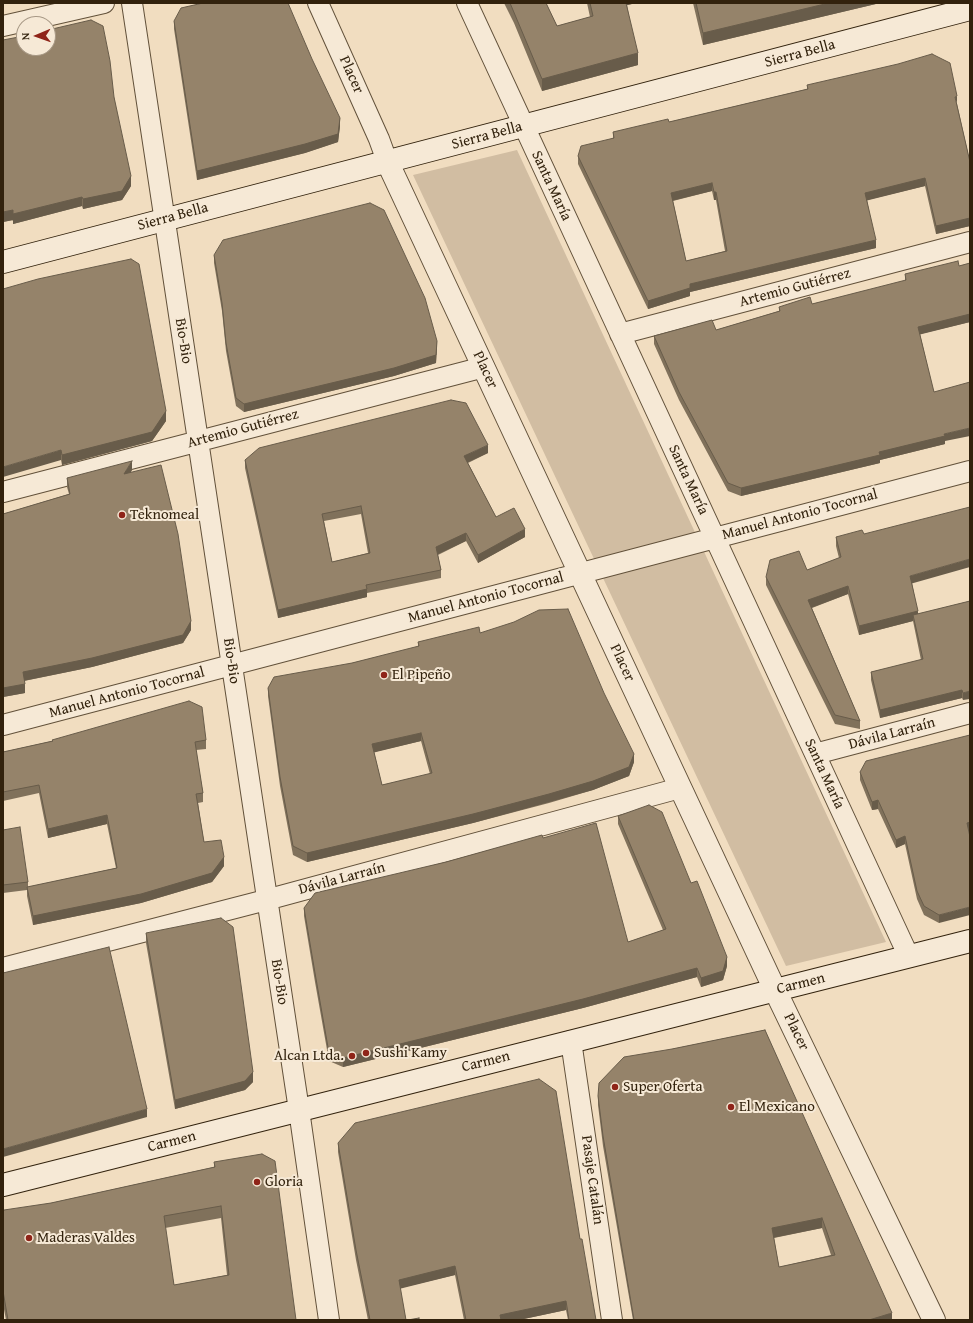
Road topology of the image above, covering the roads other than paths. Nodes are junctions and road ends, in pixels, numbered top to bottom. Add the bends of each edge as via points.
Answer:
1 (104, 3) edge
2 (132, 3) edge
3 (318, 3) edge
4 (467, 3) edge
5 (970, 10) edge
6 (3, 26) edge
7 (523, 126) junction
8 (387, 162) junction
9 (165, 220) junction
10 (970, 242) edge
11 (3, 262) edge
12 (620, 334) junction
13 (484, 367) junction
14 (198, 440) junction
15 (970, 471) edge
16 (3, 492) edge
17 (714, 538) junction
18 (580, 573) junction
19 (232, 666) junction
20 (970, 713) edge
21 (3, 725) edge
22 (815, 754) junction
23 (680, 788) junction
24 (266, 900) junction
25 (970, 942) edge
26 (909, 957) junction
27 (3, 968) edge
28 (775, 990) junction
29 (571, 1041) junction
30 (299, 1110) junction
31 (3, 1185) edge
32 (328, 1320) edge
33 (612, 1320) edge
34 (934, 1320) edge

1 - 6 street
2 - 9 street, Bio-Bio
3 - 8 street, Placer via 380,139
4 - 7 street, Santa María
5 - 7 main road, Sierra Bella
7 - 8 main road, Sierra Bella
7 - 12 street, Santa María
8 - 9 main road, Sierra Bella
8 - 13 main road, Placer
9 - 11 main road, Sierra Bella
9 - 14 street, Bio-Bio
10 - 12 street, Artemio Gutiérrez
12 - 17 street, Santa María
13 - 14 street, Artemio Gutiérrez
13 - 18 main road, Placer
14 - 16 street, Artemio Gutiérrez
14 - 19 street, Bio-Bio
15 - 17 street, Manuel Antonio Tocornal
17 - 18 street, Manuel Antonio Tocornal
17 - 22 street, Santa María
18 - 19 street, Manuel Antonio Tocornal
18 - 23 main road, Placer
19 - 21 street, Manuel Antonio Tocornal
19 - 24 street, Bio-Bio
20 - 22 street, Dávila Larraín
22 - 26 street, Santa María
23 - 24 street, Dávila Larraín
23 - 28 main road, Placer
24 - 27 street, Dávila Larraín
24 - 30 street, Bio-Bio
25 - 26 main road, Carmen
26 - 28 main road, Carmen
28 - 29 main road, Carmen
28 - 34 main road, Placer
29 - 30 main road, Carmen
29 - 33 street, Pasaje Catalán
30 - 31 main road, Carmen
30 - 32 street, Bio-Bio

